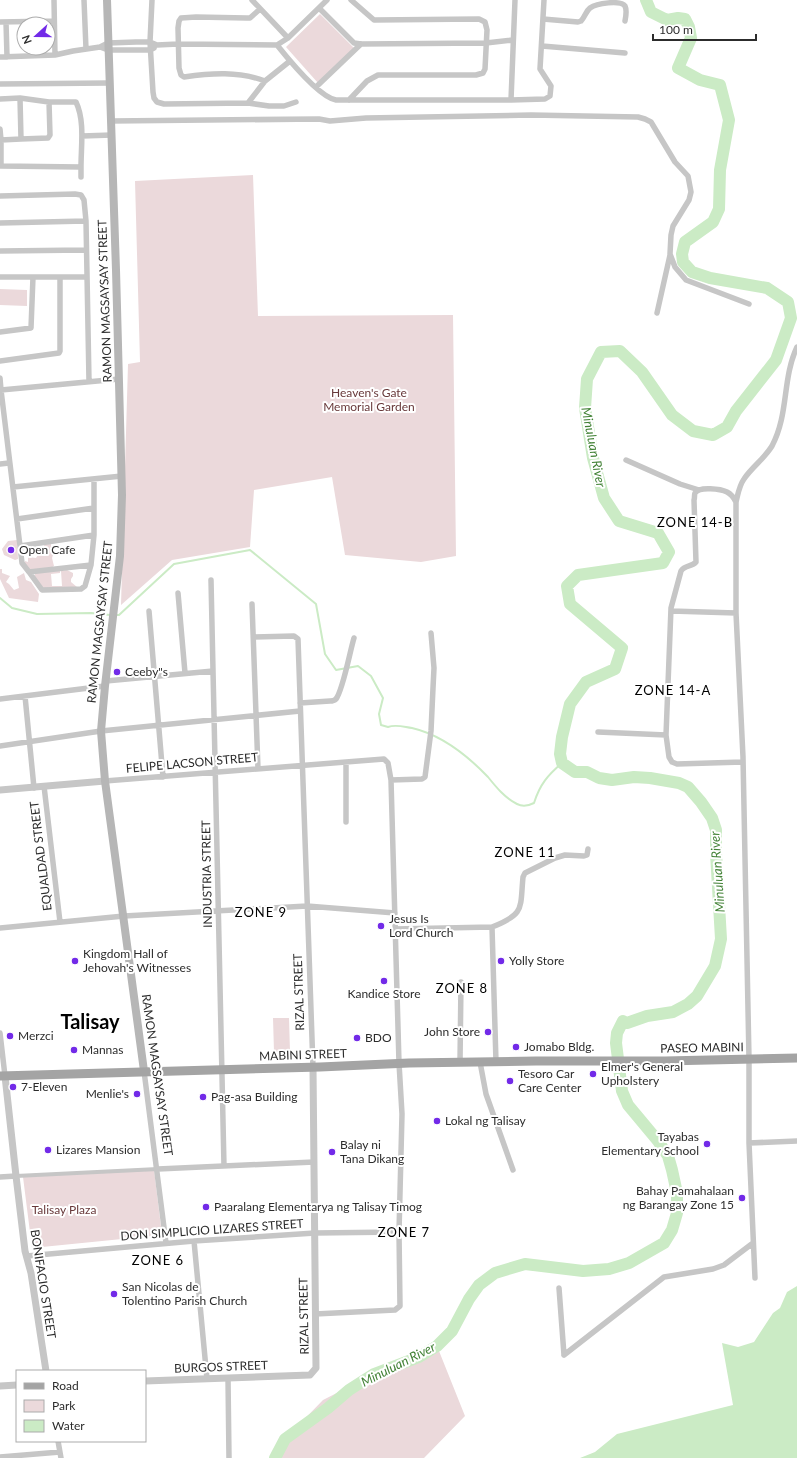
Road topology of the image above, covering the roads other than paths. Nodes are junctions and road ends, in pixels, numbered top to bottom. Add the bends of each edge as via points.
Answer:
1 (54, 0) edge
2 (84, 0) edge
3 (107, 0) edge
4 (152, 0) edge
5 (252, 0) edge
6 (327, 0) edge
7 (351, 0) edge
8 (514, 0) edge
9 (544, 0) edge
10 (319, 8) junction
11 (260, 9) junction
12 (54, 16) edge
13 (544, 19) junction
14 (625, 21) dead end
15 (3, 22) edge
16 (16, 22) edge
17 (288, 38) junction
18 (513, 40) junction
19 (150, 42) junction
20 (486, 43) junction
21 (178, 44) junction
22 (361, 44) junction
23 (157, 45) junction
24 (277, 46) junction
25 (542, 46) junction
26 (105, 47) junction
27 (86, 49) junction
28 (150, 50) junction
29 (625, 53) dead end
30 (56, 55) edge
31 (31, 56) edge
32 (7, 57) junction
33 (0, 58) edge
34 (290, 61) junction
35 (264, 81) junction
36 (110, 83) junction
37 (0, 84) edge
38 (316, 87) junction
39 (20, 98) junction
40 (0, 99) edge
41 (349, 100) junction
42 (511, 100) junction
43 (50, 102) junction
44 (296, 102) dead end
45 (248, 104) junction
46 (111, 121) junction
47 (0, 129) edge
48 (112, 135) junction
49 (82, 136) junction
50 (21, 139) junction
51 (1, 140) edge
52 (1, 166) edge
53 (81, 166) junction
54 (81, 176) dead end
55 (0, 196) edge
56 (86, 221) junction
57 (0, 223) edge
58 (86, 250) junction
59 (0, 251) edge
60 (670, 254) junction
61 (0, 277) edge
62 (33, 277) junction
63 (60, 277) junction
64 (87, 277) junction
65 (749, 304) dead end
66 (657, 313) dead end
67 (0, 332) edge
68 (797, 347) edge
69 (0, 361) edge
70 (0, 378) edge
71 (119, 379) junction
72 (89, 381) junction
73 (1, 390) junction
74 (626, 460) dead end
75 (9, 463) junction
76 (0, 464) edge
77 (122, 476) junction
78 (94, 480) junction
79 (13, 487) junction
80 (699, 490) junction
81 (736, 502) junction
82 (94, 508) junction
83 (17, 519) junction
84 (94, 535) junction
85 (20, 546) junction
86 (91, 565) junction
87 (29, 572) junction
88 (211, 580) dead end
89 (178, 593) dead end
90 (252, 604) dead end
91 (149, 611) dead end
92 (671, 611) junction
93 (736, 612) junction
94 (431, 634) dead end
95 (254, 637) junction
96 (354, 638) dead end
97 (213, 671) junction
98 (185, 673) junction
99 (154, 676) junction
100 (105, 683) junction
101 (25, 696) junction
102 (0, 699) edge
103 (300, 703) junction
104 (300, 711) junction
105 (257, 715) junction
106 (214, 719) junction
107 (158, 725) junction
108 (101, 731) junction
109 (598, 732) dead end
110 (666, 735) junction
111 (30, 742) junction
112 (0, 746) edge
113 (346, 762) junction
114 (743, 762) junction
115 (302, 766) junction
116 (258, 769) junction
117 (215, 773) junction
118 (163, 777) junction
119 (391, 780) junction
120 (105, 782) junction
121 (44, 786) junction
122 (34, 788) junction
123 (0, 790) edge
124 (346, 822) dead end
125 (588, 849) dead end
126 (307, 906) junction
127 (219, 911) junction
128 (395, 912) junction
129 (124, 916) junction
130 (60, 922) junction
131 (0, 928) edge
132 (492, 928) junction
133 (395, 929) junction
134 (461, 982) dead end
135 (0, 1034) edge
136 (797, 1058) edge
137 (749, 1059) junction
138 (460, 1062) junction
139 (480, 1062) junction
140 (496, 1062) junction
141 (607, 1062) joint
142 (398, 1063) junction
143 (313, 1067) junction
144 (222, 1069) junction
145 (144, 1071) junction
146 (3, 1076) edge
147 (797, 1141) edge
148 (749, 1143) junction
149 (314, 1162) junction
150 (224, 1166) junction
151 (158, 1170) junction
152 (513, 1170) dead end
153 (16, 1176) junction
154 (0, 1177) edge
155 (399, 1232) junction
156 (315, 1233) junction
157 (194, 1241) junction
158 (166, 1243) junction
159 (753, 1243) junction
160 (27, 1256) junction
161 (756, 1278) dead end
162 (559, 1288) dead end
163 (315, 1314) junction
164 (46, 1370) edge
165 (297, 1376) joint
166 (228, 1378) junction
167 (207, 1379) junction
168 (146, 1381) edge
169 (16, 1385) edge
170 (0, 1386) edge
171 (58, 1442) edge
172 (60, 1455) edge
173 (0, 1457) edge
174 (229, 1458) edge

1 - 12 street
2 - 27 street
3 - 26 main road, RAMON MAGSAYSAY STREET
4 - 19 street
5 - 11 street
6 - 10 street
7 - 20 street via 374,20 483,20 487,30
8 - 18 street
9 - 13 street
10 - 17 street
10 - 22 street via 354,43
11 - 17 street
11 - 21 street via 250,18 181,18 178,21
13 - 14 street via 578,22 585,17 590,8 605,2 620,1 624,4
13 - 25 street
15 - 16 street
15 - 32 street
17 - 24 street
18 - 20 street
18 - 42 street
19 - 23 street
19 - 26 street
19 - 28 street
20 - 22 street
20 - 41 street via 483,73 378,75 367,81
21 - 23 street
21 - 24 street
21 - 35 street via 181,75 210,73 255,77
22 - 38 street
23 - 28 street
24 - 34 street
25 - 29 street
25 - 42 street via 540,69 551,86 550,96 545,99
26 - 27 street
26 - 28 street
26 - 36 main road, RAMON MAGSAYSAY STREET
27 - 30 street
28 - 45 street via 153,92 158,102
31 - 32 street
32 - 33 street
34 - 35 street
34 - 38 street
35 - 45 street
36 - 37 street
36 - 46 main road, RAMON MAGSAYSAY STREET
38 - 41 street via 332,99
39 - 40 street
39 - 43 street
39 - 50 street
41 - 42 street
43 - 49 street via 76,102
43 - 50 street via 50,136
44 - 45 street via 284,106
46 - 48 main road, RAMON MAGSAYSAY STREET
46 - 60 street via 330,121 531,115 638,117 651,122 690,182 689,200 673,226
47 - 51 street
48 - 49 street
48 - 71 main road, RAMON MAGSAYSAY STREET
49 - 53 street
50 - 51 street
51 - 52 street
52 - 53 street
53 - 54 street
55 - 56 street via 81,195 84,200
56 - 57 street
56 - 58 street
58 - 59 street
58 - 64 street
60 - 65 street via 675,267 686,280
60 - 66 street
61 - 62 street
62 - 63 street
62 - 67 street via 31,328
63 - 64 street
63 - 69 street via 59,353
64 - 72 street
68 - 81 street via 789,370 779,430 763,458 744,479
70 - 73 street
71 - 72 street
71 - 77 main road, RAMON MAGSAYSAY STREET
72 - 73 street
73 - 75 street
74 - 80 street
75 - 76 street
75 - 79 street
77 - 78 street
77 - 100 main road, RAMON MAGSAYSAY STREET via 120,556
78 - 79 street
78 - 82 street
79 - 83 street
80 - 81 street via 721,490 729,493
80 - 92 street via 694,500 696,562 681,571
81 - 93 street
82 - 83 street
82 - 84 street
83 - 85 street
84 - 85 street
84 - 86 street
85 - 87 street via 22,563
86 - 87 street
86 - 87 street via 85,586 81,589 42,590
88 - 97 street, INDUSTRIA STREET
89 - 98 street
90 - 95 street
91 - 99 street
92 - 93 street
92 - 110 street
93 - 114 street
94 - 119 street via 434,668 431,731 424,778
95 - 103 street, RIZAL STREET via 298,639
95 - 105 street
96 - 103 street via 341,688 334,700
97 - 98 street
97 - 106 street, INDUSTRIA STREET
98 - 99 street
99 - 100 street
99 - 107 street
100 - 101 street
100 - 108 main road, RAMON MAGSAYSAY STREET
101 - 102 street
101 - 111 street
103 - 104 street, RIZAL STREET
104 - 105 street
104 - 115 street, RIZAL STREET
105 - 106 street
105 - 116 street
106 - 107 street
106 - 117 street, INDUSTRIA STREET
107 - 108 street
107 - 118 street
108 - 111 street
108 - 120 main road, RAMON MAGSAYSAY STREET
109 - 110 street
110 - 114 street via 668,757 676,764
111 - 112 street
111 - 122 street
113 - 115 street, FELIPE LACSON STREET
113 - 119 street, FELIPE LACSON STREET via 384,759
113 - 124 street
114 - 137 street
115 - 116 street, FELIPE LACSON STREET
115 - 126 street, RIZAL STREET
116 - 117 street, FELIPE LACSON STREET
117 - 118 street, FELIPE LACSON STREET
117 - 127 street, INDUSTRIA STREET
118 - 120 street, FELIPE LACSON STREET
119 - 128 street
120 - 121 street, FELIPE LACSON STREET
120 - 129 main road, RAMON MAGSAYSAY STREET
121 - 122 street, FELIPE LACSON STREET
121 - 130 street, EQUALDAD STREET
122 - 123 street, FELIPE LACSON STREET
125 - 132 street via 584,856 565,855 525,873 520,910 510,919
126 - 127 street
126 - 128 street
126 - 143 street, RIZAL STREET
127 - 129 street
127 - 144 street, INDUSTRIA STREET
128 - 133 street
129 - 130 street
129 - 145 main road, RAMON MAGSAYSAY STREET
130 - 131 street
132 - 133 street
132 - 140 street
133 - 142 street
134 - 138 street
135 - 146 street, BONIFACIO STREET
136 - 137 main road, PASEO MABINI
137 - 141 main road, PASEO MABINI
137 - 148 street
138 - 139 main road, MABINI STREET
138 - 142 main road, MABINI STREET
139 - 140 main road, MABINI STREET
139 - 152 street via 486,1094
140 - 141 main road, MABINI STREET
142 - 143 main road, MABINI STREET
142 - 155 street via 402,1114
143 - 144 main road, MABINI STREET
143 - 149 street, RIZAL STREET
144 - 145 main road, MABINI STREET
144 - 150 street, INDUSTRIA STREET
145 - 146 main road, MABINI STREET
145 - 151 street, RAMON MAGSAYSAY STREET
146 - 153 street, BONIFACIO STREET
147 - 148 street
148 - 159 street
149 - 150 street
149 - 156 street, RIZAL STREET
150 - 151 street
151 - 153 street
151 - 158 street, RAMON MAGSAYSAY STREET
153 - 154 street
153 - 160 street, BONIFACIO STREET
155 - 156 street, DON SIMPLICIO LIZARES STREET
155 - 163 street via 400,1306 395,1310
156 - 157 street, DON SIMPLICIO LIZARES STREET
156 - 163 street, RIZAL STREET
157 - 158 street, DON SIMPLICIO LIZARES STREET
157 - 167 street
158 - 160 street, DON SIMPLICIO LIZARES STREET
159 - 161 street
159 - 162 street via 724,1265 664,1277 564,1355
160 - 164 street, BONIFACIO STREET
163 - 165 street, RIZAL STREET via 316,1368 310,1375
165 - 166 street, BURGOS STREET
166 - 167 street, BURGOS STREET
166 - 174 street
167 - 168 street, BURGOS STREET
169 - 170 street
171 - 172 street
172 - 173 street

